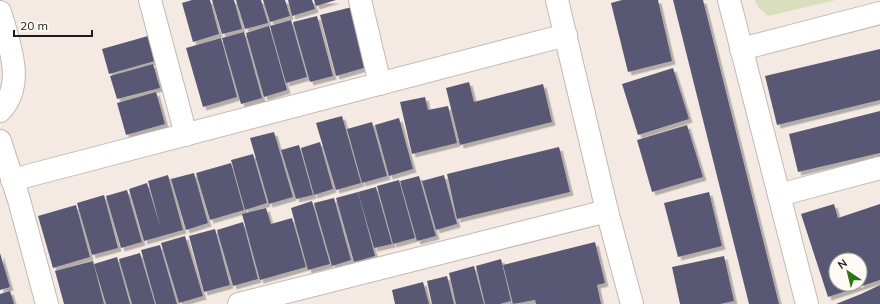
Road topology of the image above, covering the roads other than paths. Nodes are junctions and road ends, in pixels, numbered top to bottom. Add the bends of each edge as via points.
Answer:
1 (150, 0) edge
2 (360, 0) edge
3 (558, 0) edge
4 (729, 0) edge
5 (0, 12) edge
6 (880, 13) edge
7 (566, 35) junction
8 (741, 49) junction
9 (380, 84) junction
10 (0, 112) edge
11 (186, 135) junction
12 (0, 141) edge
13 (880, 168) edge
14 (12, 180) junction
15 (779, 195) junction
16 (607, 211) junction
17 (47, 304) edge
18 (239, 304) edge
19 (632, 304) edge
20 (807, 304) edge

1 - 11 street
2 - 9 street
3 - 7 street
4 - 8 street
5 - 10 street via 14,70 12,90
6 - 8 street
7 - 9 street
7 - 16 street
8 - 15 street
9 - 11 street
11 - 14 street
12 - 14 street
13 - 15 street
14 - 17 street
15 - 20 street
16 - 18 street
16 - 19 street

